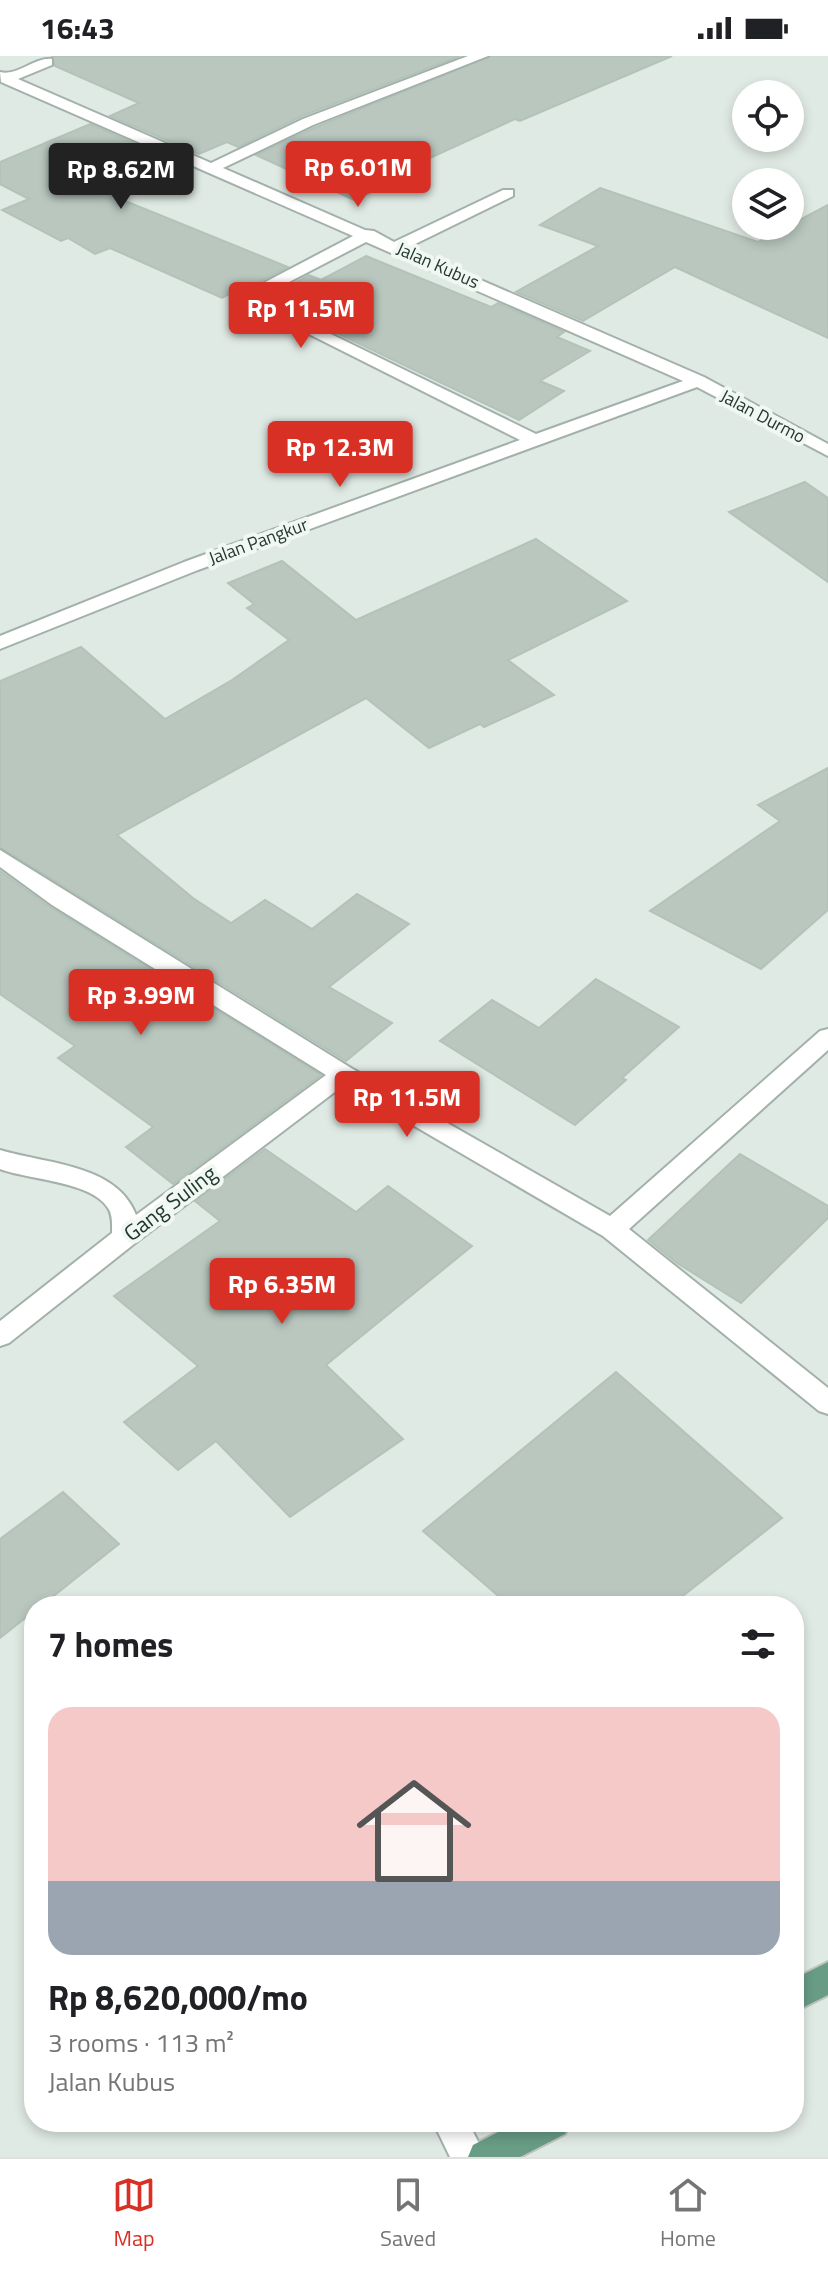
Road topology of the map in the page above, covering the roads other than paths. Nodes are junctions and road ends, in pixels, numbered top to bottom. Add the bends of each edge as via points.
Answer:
1 (481, 56) edge
2 (47, 62) dead end
3 (3, 77) edge
4 (211, 168) junction
5 (508, 193) dead end
6 (368, 234) junction
7 (397, 247) junction
8 (698, 381) junction
9 (532, 439) junction
10 (828, 451) edge
11 (0, 643) edge
12 (0, 857) edge
13 (828, 1037) edge
14 (343, 1074) junction
15 (0, 1159) edge
16 (612, 1229) junction
17 (125, 1237) junction
18 (0, 1336) edge
19 (828, 1403) edge
20 (828, 1978) edge
21 (804, 1991) edge
22 (455, 2132) edge
23 (534, 2132) edge
24 (469, 2157) edge
25 (485, 2157) edge

1 - 4 street via 321,117
2 - 3 street
3 - 4 street, Jalan Kubus
4 - 6 street, Jalan Kubus
5 - 7 street
6 - 7 street, Jalan Kubus
6 - 9 street via 258,292 253,302
7 - 8 street, Jalan Kubus
8 - 9 street, Jalan Pangkur
8 - 10 street, Jalan Durmo
9 - 11 street, Jalan Pangkur
12 - 14 street via 60,900
13 - 16 street
14 - 16 street
14 - 17 street, Gang Suling
15 - 17 street via 111,1192 123,1211
16 - 19 street
17 - 18 street, Gang Suling
20 - 21 main road
22 - 24 street
23 - 25 main road

